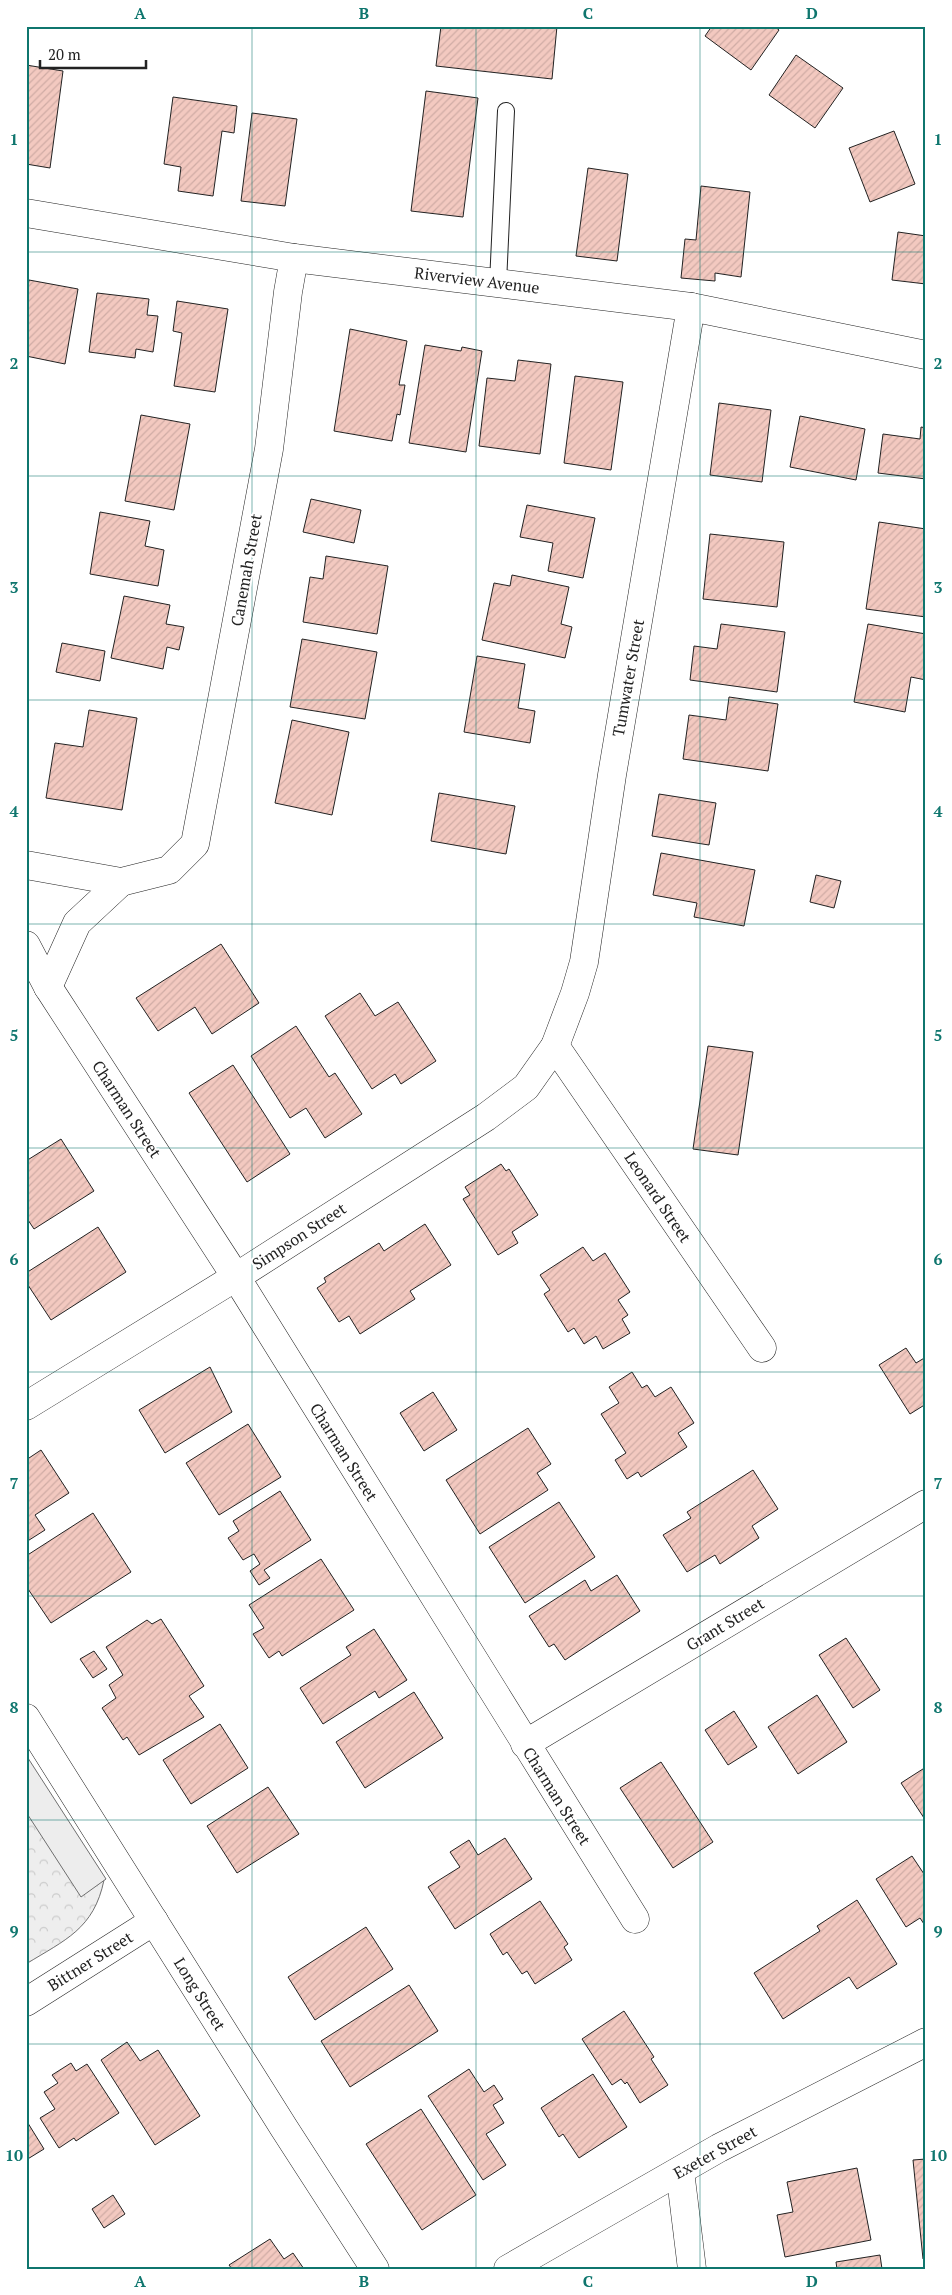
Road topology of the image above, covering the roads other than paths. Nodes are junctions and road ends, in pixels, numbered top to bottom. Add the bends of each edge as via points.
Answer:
1 (506, 111) dead end
2 (26, 213) edge
3 (294, 258) junction
4 (498, 283) junction
5 (691, 307) junction
6 (926, 355) edge
7 (26, 865) edge
8 (121, 882) junction
9 (26, 945) edge
10 (48, 987) junction
11 (555, 1046) junction
12 (236, 1277) junction
13 (762, 1348) dead end
14 (26, 1406) edge
15 (926, 1504) edge
16 (26, 1718) edge
17 (525, 1744) junction
18 (635, 1919) dead end
19 (154, 1921) junction
20 (26, 2002) edge
21 (926, 2042) edge
22 (680, 2171) junction
23 (375, 2269) edge
24 (508, 2269) edge
25 (692, 2269) edge

1 - 4 lane
2 - 3 street, Riverview Avenue
3 - 4 street, Riverview Avenue
3 - 8 street, Canemah Street via 269,450 196,844 169,870
4 - 5 street, Riverview Avenue
5 - 6 street, Riverview Avenue
5 - 11 street, Tumwater Street via 612,775 584,962
7 - 8 street
8 - 10 street via 77,923
9 - 10 street, Charman Street
10 - 12 street, Charman Street
11 - 12 street, Simpson Street via 526,1087 486,1117
11 - 13 street, Leonard Street
12 - 14 street, Simpson Street
12 - 17 street, Charman Street
15 - 17 street, Grant Street
16 - 19 street, Long Street
17 - 18 street, Charman Street
19 - 20 street, Bittner Street
19 - 23 street, Long Street
21 - 22 street, Exeter Street
22 - 24 street, Exeter Street
22 - 25 street

